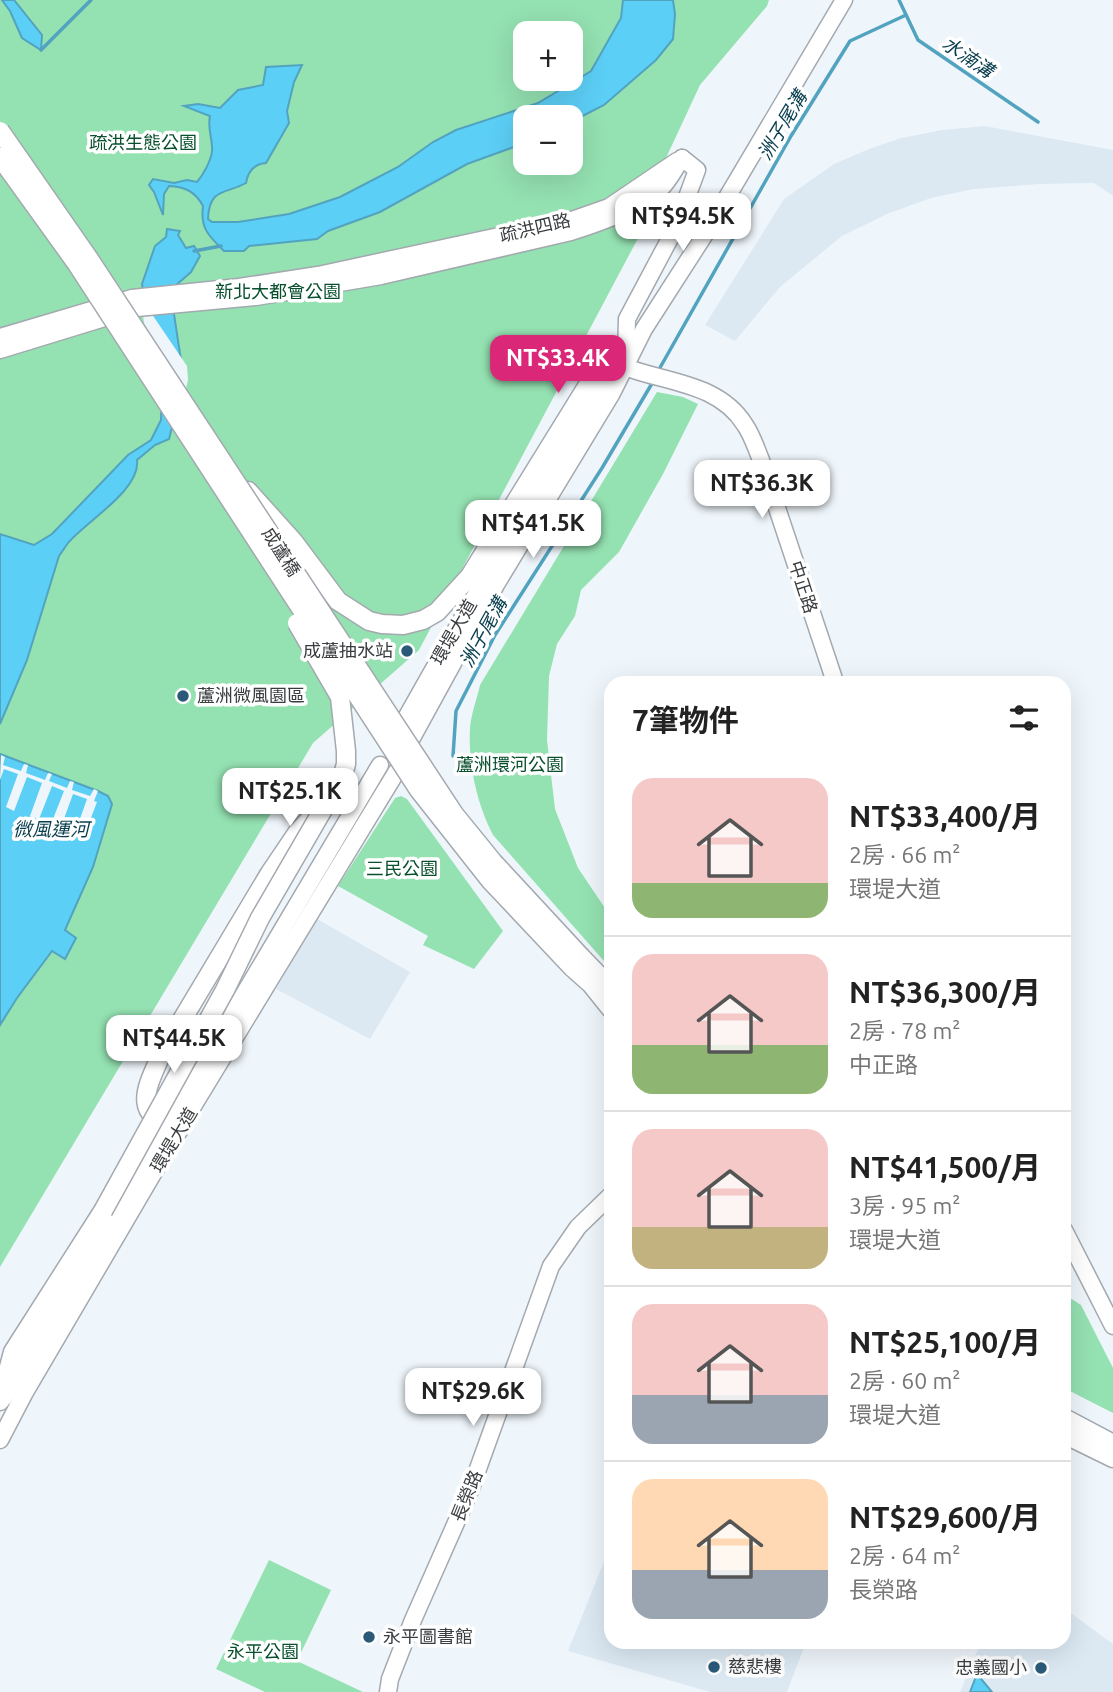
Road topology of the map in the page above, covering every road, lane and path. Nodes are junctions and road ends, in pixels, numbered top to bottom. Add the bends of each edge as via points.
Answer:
1 (844, 0) edge
2 (0, 131) edge
3 (0, 157) edge
4 (134, 303) junction
5 (0, 337) edge
6 (0, 350) edge
7 (625, 367) junction
8 (193, 441) junction
9 (221, 456) junction
10 (833, 676) edge
11 (407, 732) dead end
12 (380, 765) dead end
13 (397, 771) dead end
14 (336, 790) junction
15 (577, 962) junction
16 (604, 983) edge
17 (604, 1000) edge
18 (171, 1129) junction
19 (604, 1202) edge
20 (1071, 1240) edge
21 (1106, 1293) edge
22 (1113, 1325) edge
23 (0, 1403) edge
24 (1071, 1422) edge
25 (1071, 1437) edge
26 (0, 1440) edge
27 (1113, 1444) edge
28 (1113, 1458) edge
29 (388, 1692) edge

1 - 7 street, 環堤大道
2 - 9 main road, 成蘆橋, bridge
3 - 8 main road, 成蘆橋, bridge via 78,264
4 - 5 street
4 - 6 street
4 - 7 street, 疏洪四路 via 256,296 367,278 571,232 601,223 641,202 663,186 682,158 697,170 676,227 628,319
7 - 9 main road, bridge via 609,365 596,372 470,576 438,612 403,625 369,621 338,601
7 - 10 street, 中正路 via 714,394 730,405 747,427
7 - 11 street, 環堤大道
8 - 14 main road, bridge via 340,697 346,764
8 - 15 main road, 成蘆橋, bridge via 419,790 490,880
9 - 15 main road, 成蘆橋, bridge via 454,814
12 - 18 street, 環堤大道
13 - 18 street, 環堤大道
14 - 18 main road, bridge via 270,873 161,1055 145,1101 153,1119
14 - 23 main road, bridge via 260,918 103,1211 13,1352
15 - 16 main road
15 - 17 main road
18 - 23 street, 環堤大道
18 - 26 street, 環堤大道
19 - 29 street, 長榮路 via 578,1227 551,1266 470,1491 413,1620
20 - 21 street
21 - 22 street
24 - 27 main road
25 - 28 main road

